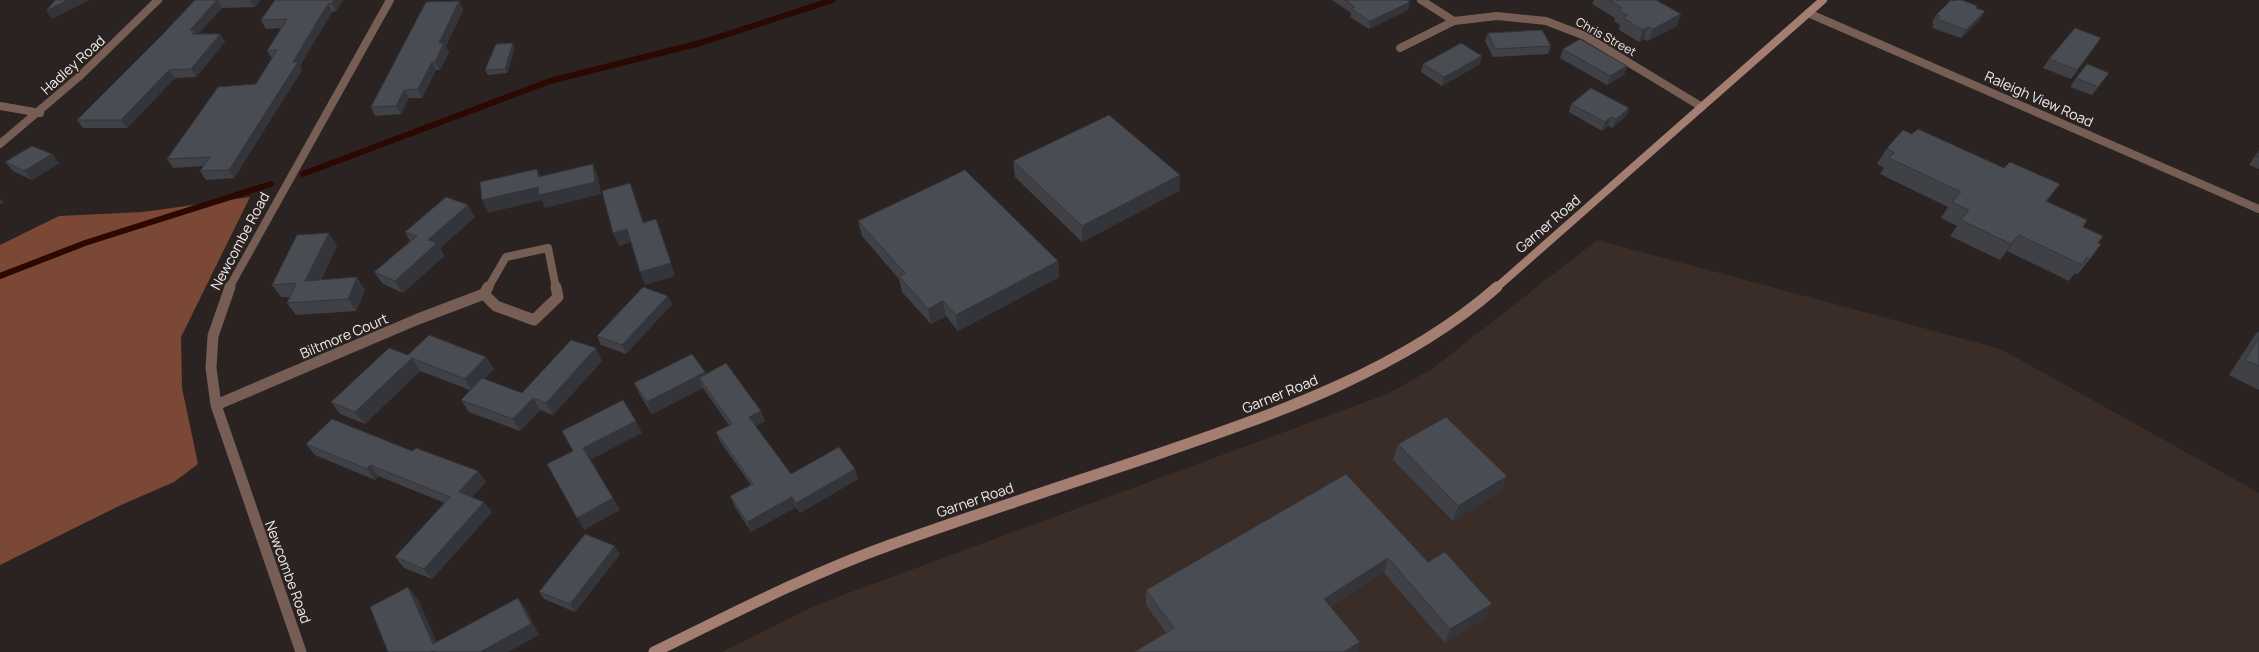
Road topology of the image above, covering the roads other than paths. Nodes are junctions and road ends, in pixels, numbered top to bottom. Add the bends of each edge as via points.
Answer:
1 (158, 0) edge
2 (390, 0) edge
3 (1421, 0) edge
4 (1823, 0) edge
5 (1808, 13) junction
6 (1454, 21) junction
7 (1400, 48) dead end
8 (0, 106) edge
9 (1702, 107) junction
10 (40, 112) junction
11 (0, 144) edge
12 (2259, 209) edge
13 (484, 294) junction
14 (216, 405) junction
15 (302, 652) edge
16 (654, 652) edge

1 - 10 street, Hadley Road via 108,52
2 - 14 street, Newcombe Road via 228,290 214,336 211,368
3 - 6 street
4 - 5 main road, Garner Road
5 - 9 main road, Garner Road
5 - 12 street, Raleigh View Road
6 - 7 street, Chris Street
6 - 9 street, Chris Street via 1497,16 1546,21 1585,36
8 - 10 street
9 - 16 main road, Garner Road via 1490,293 1436,332 1377,366 1300,403 890,545 811,576
10 - 11 street, Hadley Road
13 - 13 street via 506,257 548,248 558,297 534,320 496,306
13 - 14 street, Biltmore Court via 418,319
14 - 15 street, Newcombe Road

